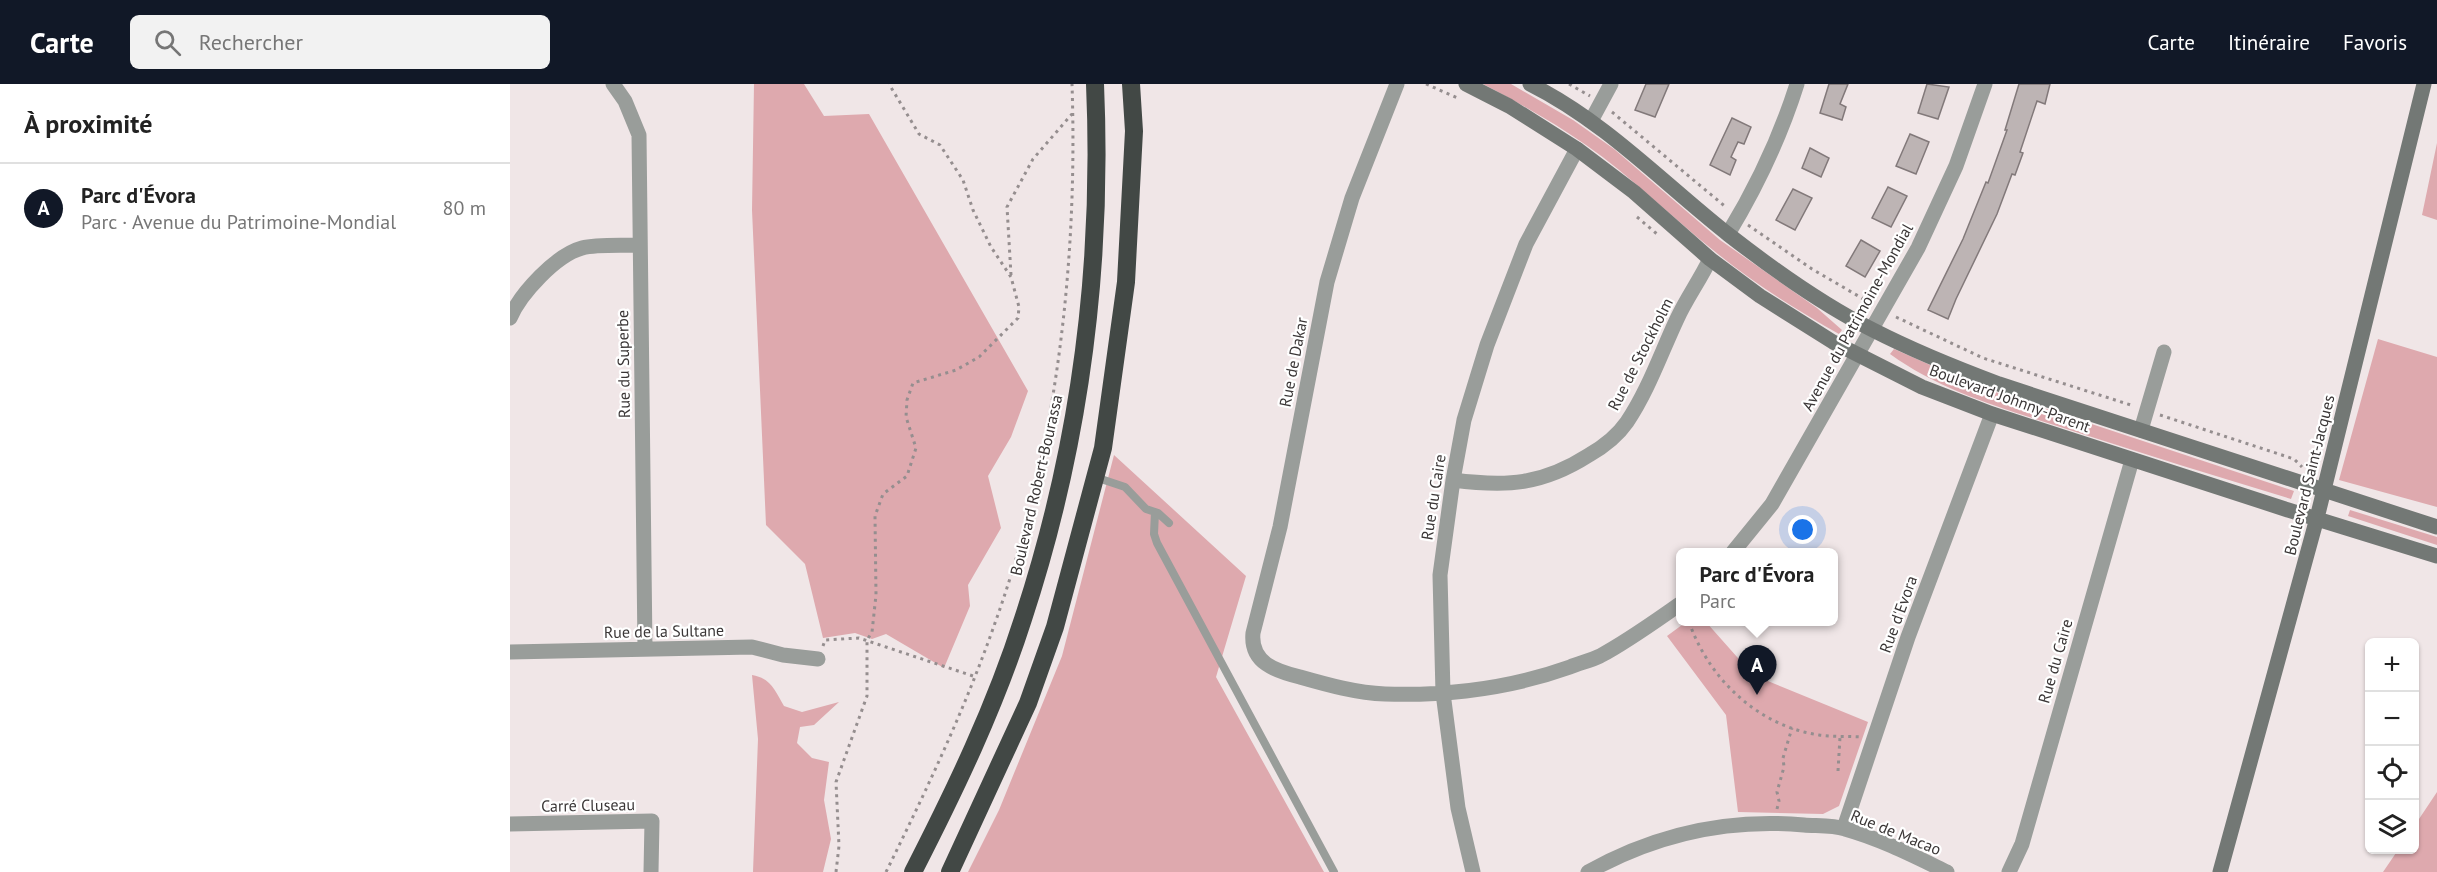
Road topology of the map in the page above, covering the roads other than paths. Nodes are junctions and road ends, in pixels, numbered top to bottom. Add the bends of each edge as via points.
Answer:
1 (613, 84) edge
2 (1095, 84) edge
3 (1131, 84) edge
4 (1397, 84) edge
5 (1466, 84) edge
6 (1530, 84) edge
7 (1611, 84) edge
8 (1797, 84) edge
9 (1985, 84) edge
10 (2424, 84) edge
11 (1591, 121) junction
12 (1577, 149) junction
13 (1728, 234) junction
14 (639, 245) junction
15 (1710, 259) junction
16 (510, 318) edge
17 (1872, 330) junction
18 (2164, 352) dead end
19 (1858, 354) junction
20 (1992, 414) junction
21 (2141, 430) junction
22 (2132, 460) junction
23 (1095, 477) junction
24 (1453, 480) junction
25 (2323, 490) junction
26 (1155, 512) junction
27 (2317, 518) junction
28 (1169, 523) dead end
29 (2437, 527) edge
30 (1736, 548) edge
31 (2437, 556) edge
32 (1676, 607) edge
33 (645, 649) junction
34 (510, 652) edge
35 (818, 659) road end
36 (1443, 693) junction
37 (510, 824) edge
38 (1844, 828) junction
39 (651, 872) edge
40 (913, 872) edge
41 (950, 872) edge
42 (1334, 872) edge
43 (1473, 872) edge
44 (1588, 872) edge
45 (1947, 872) edge
46 (2009, 872) edge
47 (2220, 872) edge

1 - 14 street, Rue du Superbe via 639,135
2 - 40 highway, Boulevard Robert-Bourassa via 1097,194 1093,277 1069,446 1048,533 1007,664 962,772
3 - 23 highway via 1134,131 1126,282
4 - 36 street, Rue de Dakar via 1352,198 1327,282 1280,527 1252,644 1256,655 1276,671 1334,687 1384,694
5 - 12 street, Boulevard Johnny-Parent
6 - 11 street, Boulevard Johnny-Parent
7 - 11 street
8 - 13 street via 1772,154
9 - 17 street, Avenue du Patrimoine-Mondial via 1956,166 1918,248
10 - 25 street, Boulevard Saint-Jacques
11 - 13 street, Boulevard Johnny-Parent
12 - 15 street, Boulevard Johnny-Parent via 1634,192
12 - 24 street, Rue du Caire via 1526,244 1487,345 1464,420
13 - 17 street, Boulevard Johnny-Parent via 1816,297
14 - 16 street via 582,248 552,265
14 - 33 street, Rue du Superbe
15 - 19 street, Boulevard Johnny-Parent via 1801,323
15 - 24 street, Rue de Stockholm via 1679,314 1645,391 1626,424 1602,447 1565,470 1531,481 1484,484
17 - 19 street, Avenue du Patrimoine-Mondial
17 - 21 street, Boulevard Johnny-Parent via 1999,384
18 - 21 street
19 - 20 street, Boulevard Johnny-Parent via 1922,387
19 - 30 street, Avenue du Patrimoine-Mondial via 1772,504
20 - 22 street, Boulevard Johnny-Parent
20 - 38 street, Rue d'Evora via 1908,637
21 - 25 street, Boulevard Johnny-Parent
22 - 27 street, Boulevard Johnny-Parent
22 - 46 street, Rue du Caire via 2022,844
23 - 26 lane via 1125,488 1146,509
23 - 41 highway via 1055,627 1028,703
24 - 36 street, Rue du Caire via 1440,575
25 - 27 street, Boulevard Saint-Jacques
25 - 29 street, Boulevard Johnny-Parent
26 - 28 lane
26 - 42 lane via 1157,543
27 - 31 street, Boulevard Johnny-Parent
27 - 47 street, Boulevard Saint-Jacques
32 - 36 street via 1598,657 1495,688
33 - 34 street, Rue de la Sultane
33 - 35 street, Rue de la Sultane via 752,647
36 - 43 street, Rue du Caire via 1458,808
37 - 39 street, Carré Cluseau via 652,821
38 - 44 street, Rue de Macao via 1773,822 1702,829 1620,854
38 - 45 street, Rue de Macao

